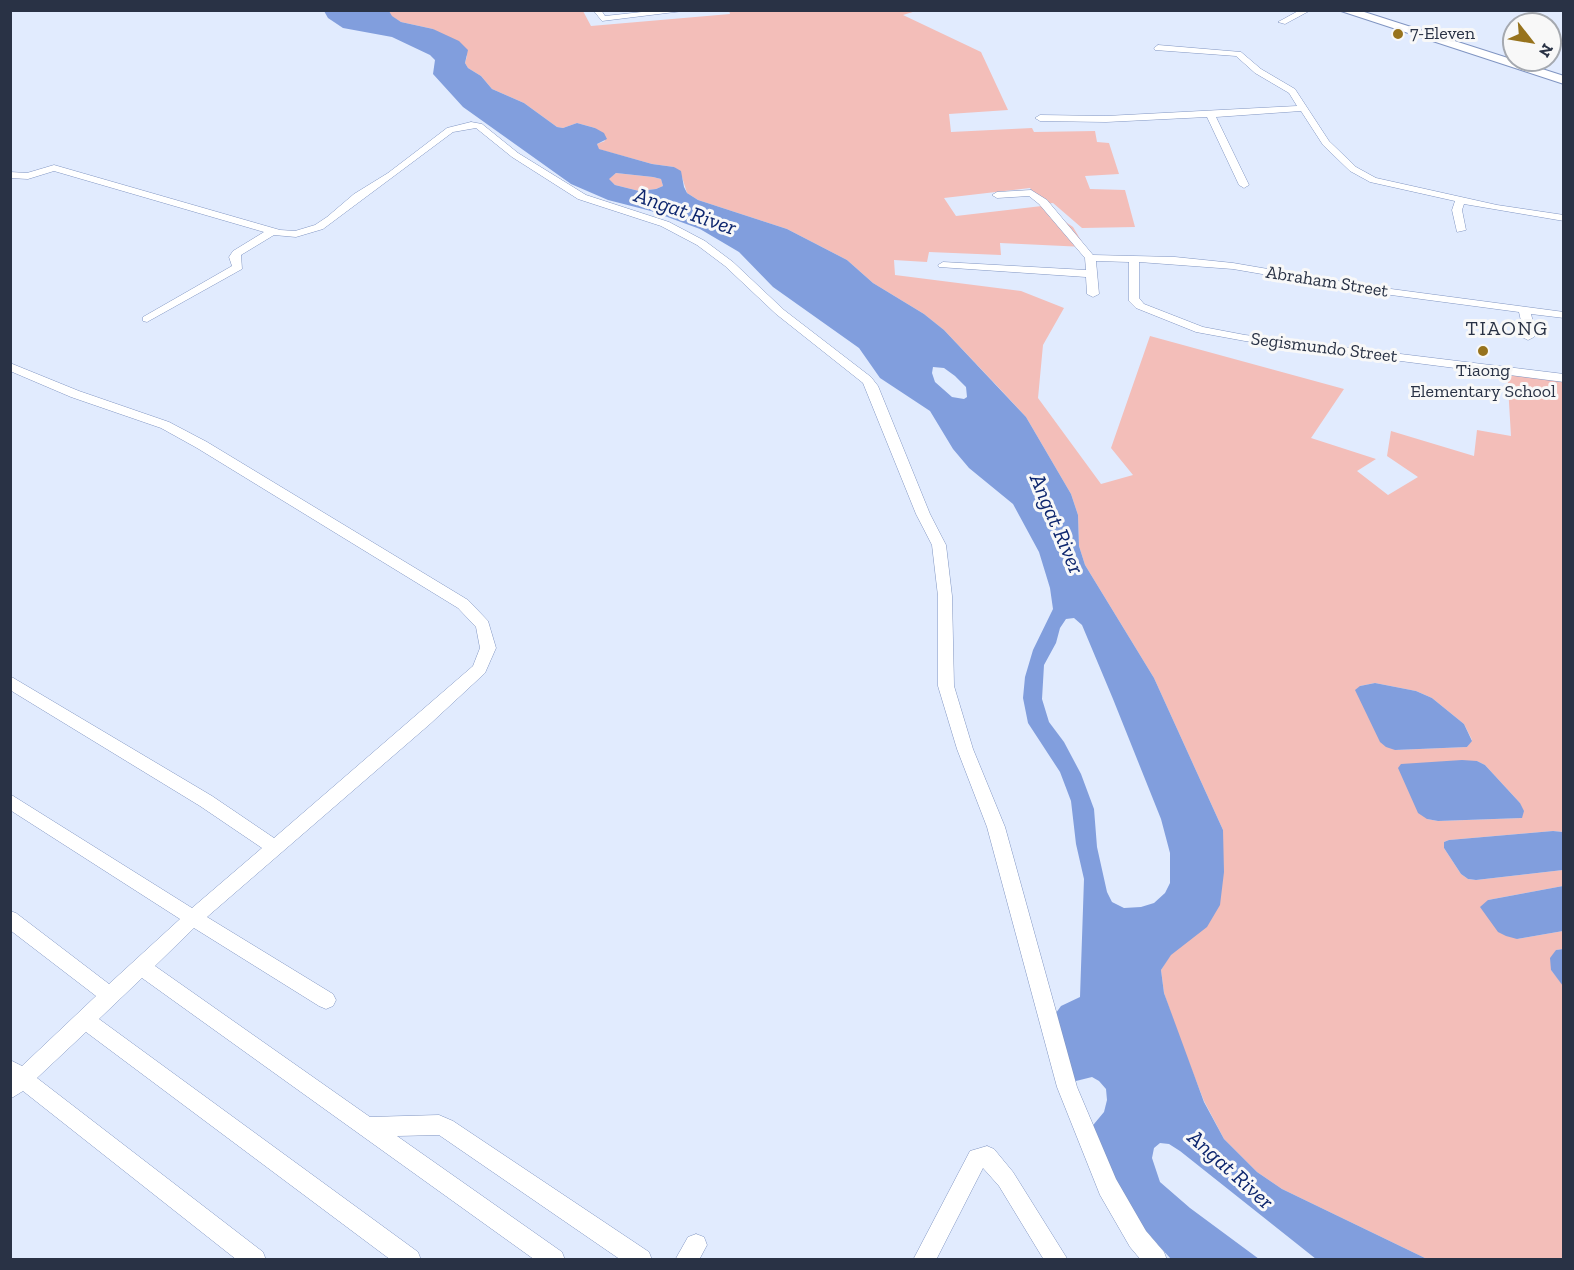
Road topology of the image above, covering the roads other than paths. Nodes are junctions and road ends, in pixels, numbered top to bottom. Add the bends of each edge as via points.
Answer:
1 (597, 10) edge
2 (687, 10) edge
3 (1307, 10) edge
4 (1344, 10) edge
5 (642, 13) edge
6 (1282, 22) dead end
7 (1158, 48) dead end
8 (1563, 80) edge
9 (1303, 108) junction
10 (1210, 114) junction
11 (1040, 118) dead end
12 (10, 175) edge
13 (1244, 185) dead end
14 (997, 195) dead end
15 (1460, 200) junction
16 (1563, 218) edge
17 (1461, 230) dead end
18 (273, 231) junction
19 (1090, 258) junction
20 (1134, 259) junction
21 (943, 265) dead end
22 (1091, 274) junction
23 (1094, 294) dead end
24 (1524, 310) junction
25 (1563, 315) edge
26 (147, 319) dead end
27 (1528, 337) dead end
28 (10, 366) edge
29 (1563, 378) edge
30 (10, 682) edge
31 (10, 801) edge
32 (274, 847) junction
33 (193, 918) junction
34 (10, 919) edge
35 (141, 966) junction
36 (109, 996) junction
37 (326, 1000) dead end
38 (84, 1019) junction
39 (14, 1079) edge
40 (367, 1127) junction
41 (406, 1258) edge
42 (255, 1260) edge
43 (554, 1260) edge
44 (641, 1260) edge
45 (924, 1260) edge
46 (1057, 1260) edge
47 (1156, 1260) edge

1 - 5 street via 602,19
2 - 5 street
3 - 6 street
4 - 8 main road
7 - 9 street via 1238,54 1292,91
9 - 10 street
9 - 15 street via 1326,143 1373,180
10 - 11 street
10 - 13 street
12 - 18 street via 28,176 54,168
14 - 19 street via 1031,193 1053,212
15 - 16 street
15 - 17 street via 1457,210
18 - 26 street via 237,252 234,257 238,267
18 - 47 street via 296,234 319,227 450,130 479,126 515,155 582,197 665,225 701,243 867,380 939,545 945,596 946,686 965,749 996,827 1067,1087 1108,1187 1138,1239
19 - 20 street, Abraham Street
19 - 22 street
20 - 24 street, Abraham Street via 1233,266
20 - 29 street, Segismundo Street via 1133,298 1140,306 1200,330
21 - 22 street
22 - 23 street
24 - 25 street, Abraham Street
24 - 27 street
28 - 32 street via 75,394 165,425 202,445 463,604 483,625 488,648 480,669
30 - 32 street
31 - 33 street
32 - 33 street
33 - 35 street
33 - 37 street
34 - 36 street
35 - 36 street
35 - 40 street
36 - 38 street
38 - 39 street
38 - 41 street
39 - 42 street
40 - 43 street
40 - 44 street via 446,1128
45 - 46 street via 977,1158 987,1156

